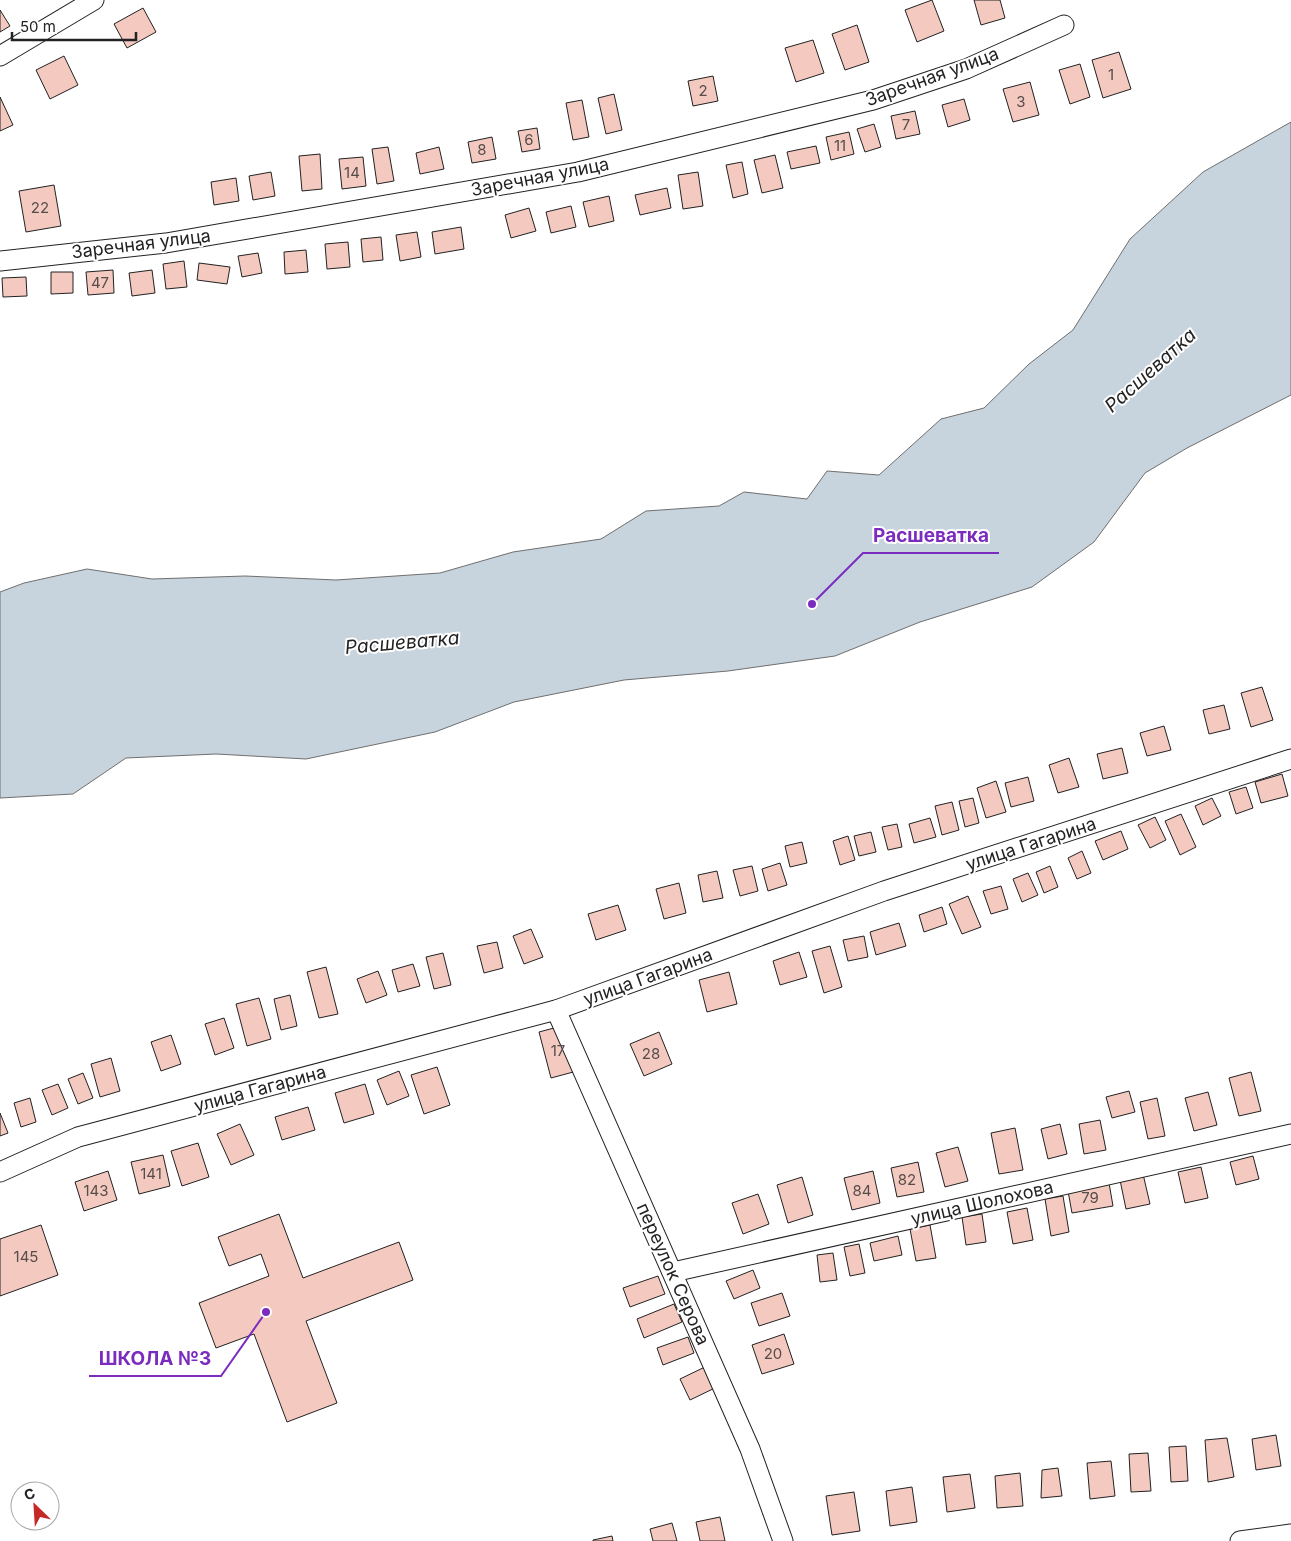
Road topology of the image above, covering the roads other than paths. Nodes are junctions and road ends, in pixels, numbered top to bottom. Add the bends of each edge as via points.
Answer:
1 (84, 3) edge
2 (1064, 25) dead end
3 (0, 56) edge
4 (0, 261) edge
5 (1291, 759) edge
6 (556, 1010) junction
7 (1291, 1134) edge
8 (0, 1172) edge
9 (673, 1272) junction
10 (1291, 1534) edge
11 (783, 1541) edge
12 (1240, 1541) edge

1 - 3 street
2 - 4 street, Заречная улица via 966,69 873,100 578,172 166,243
5 - 6 street, улица Гагарина via 884,892
6 - 8 street, улица Гагарина via 78,1137
6 - 9 street, переулок Серова
7 - 9 street, улица Шолохова
9 - 11 street, переулок Серова via 750,1449
10 - 12 street

